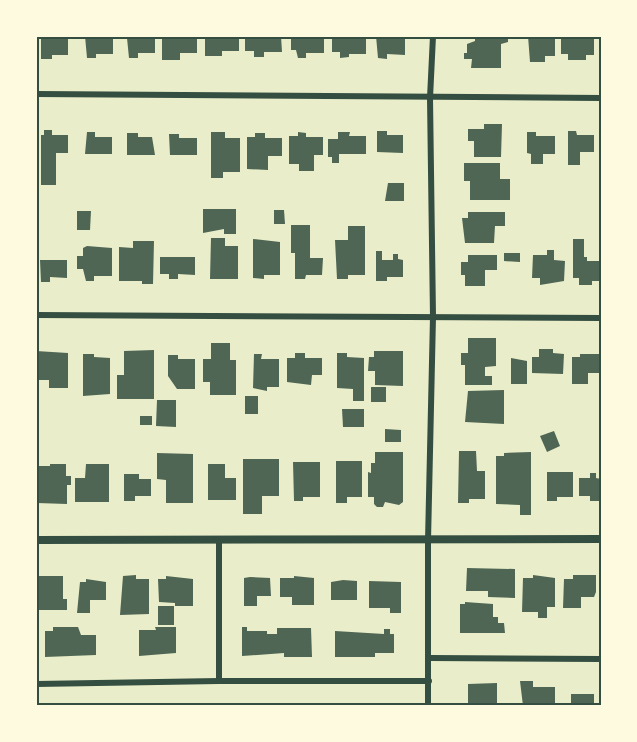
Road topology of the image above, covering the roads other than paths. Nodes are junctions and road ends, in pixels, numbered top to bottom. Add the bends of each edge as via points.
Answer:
1 (433, 36) edge
2 (36, 94) edge
3 (430, 98) junction
4 (601, 98) edge
5 (36, 315) edge
6 (433, 317) junction
7 (601, 318) edge
8 (601, 539) edge
9 (36, 540) edge
10 (219, 540) junction
11 (428, 541) junction
12 (430, 658) junction
13 (601, 659) edge
14 (219, 681) junction
15 (429, 681) junction
16 (36, 684) edge
17 (428, 706) edge

1 - 3 street
2 - 3 street
3 - 4 street
3 - 6 street
5 - 6 street
6 - 7 street
6 - 11 street
8 - 11 street
9 - 10 street
10 - 11 street
10 - 14 street
11 - 12 street
12 - 13 street
12 - 15 street
14 - 15 street
14 - 16 street
15 - 17 street

